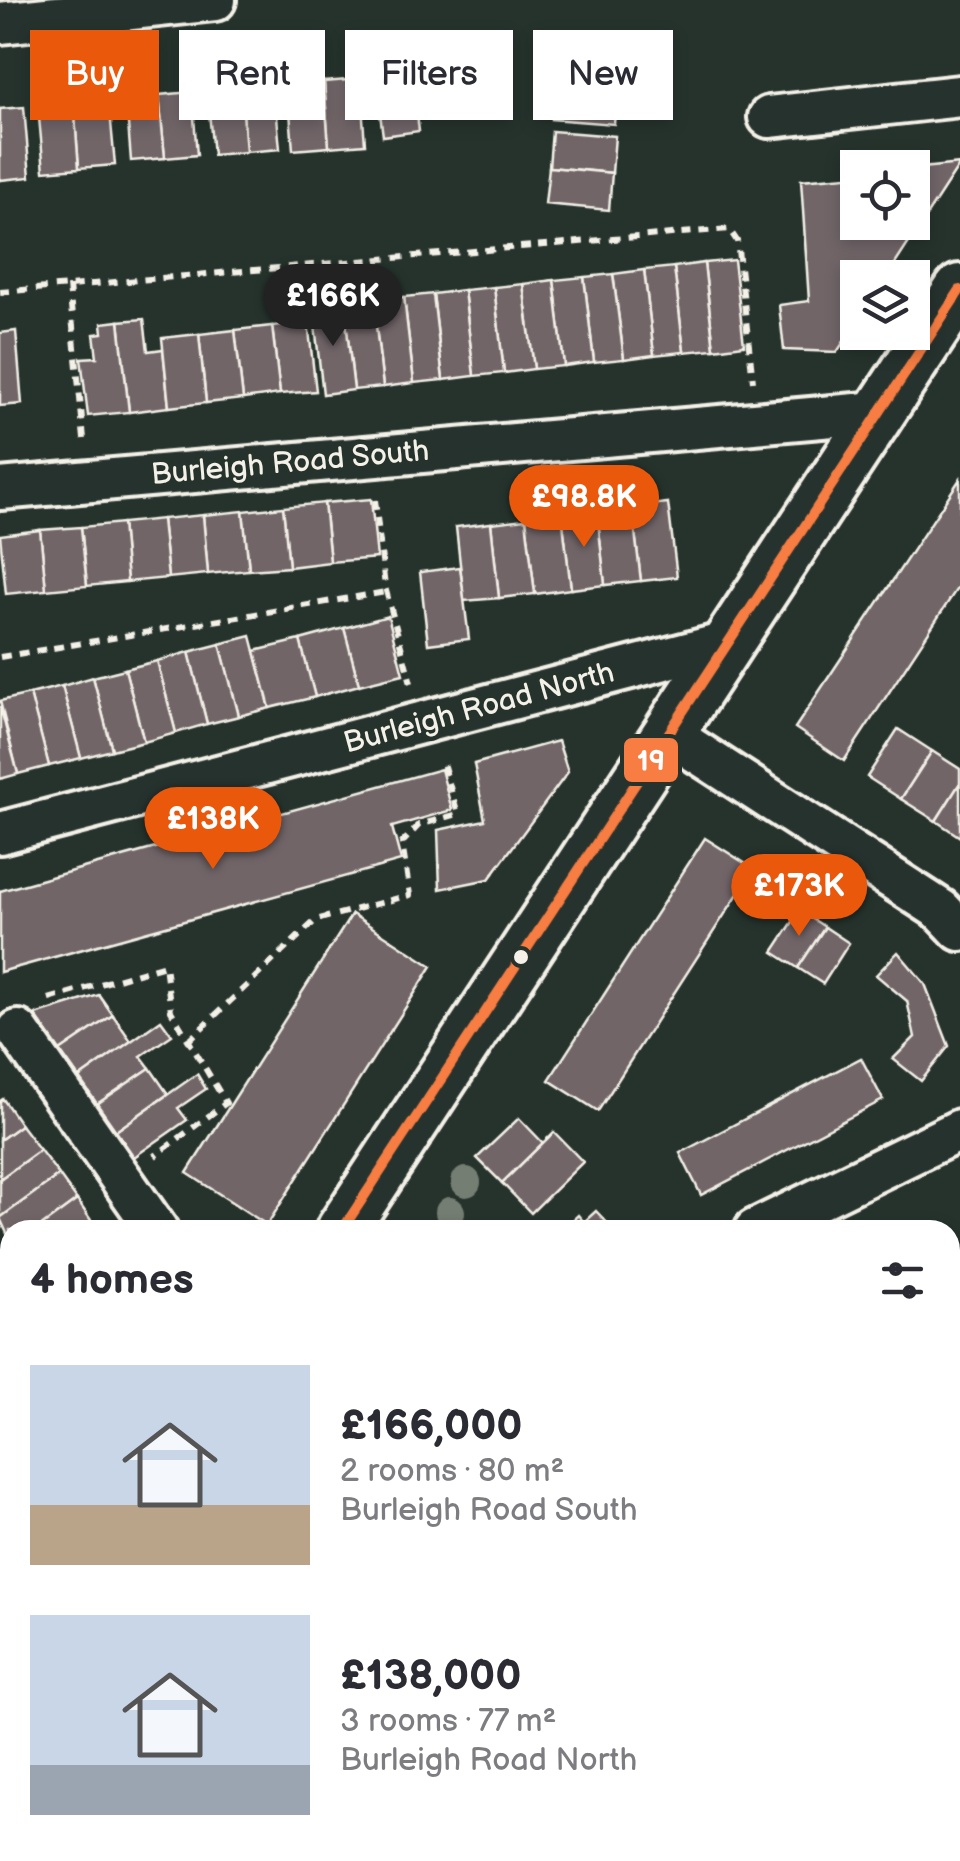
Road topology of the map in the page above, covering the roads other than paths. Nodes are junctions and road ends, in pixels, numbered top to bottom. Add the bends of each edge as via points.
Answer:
1 (215, 0) edge
2 (0, 23) edge
3 (960, 96) edge
4 (770, 117) dead end
5 (960, 290) edge
6 (879, 412) junction
7 (0, 489) edge
8 (726, 644) junction
9 (666, 732) junction
10 (0, 833) edge
11 (960, 930) edge
12 (28, 1017) road end
13 (960, 1130) edge
14 (150, 1220) edge
15 (349, 1220) edge
16 (776, 1220) edge

1 - 2 street
3 - 4 street
5 - 6 street
6 - 7 street, Burleigh Road South
6 - 8 street
8 - 9 street
8 - 10 street, Burleigh Road North
9 - 11 street via 942,910
9 - 15 street
12 - 14 street
13 - 16 street

